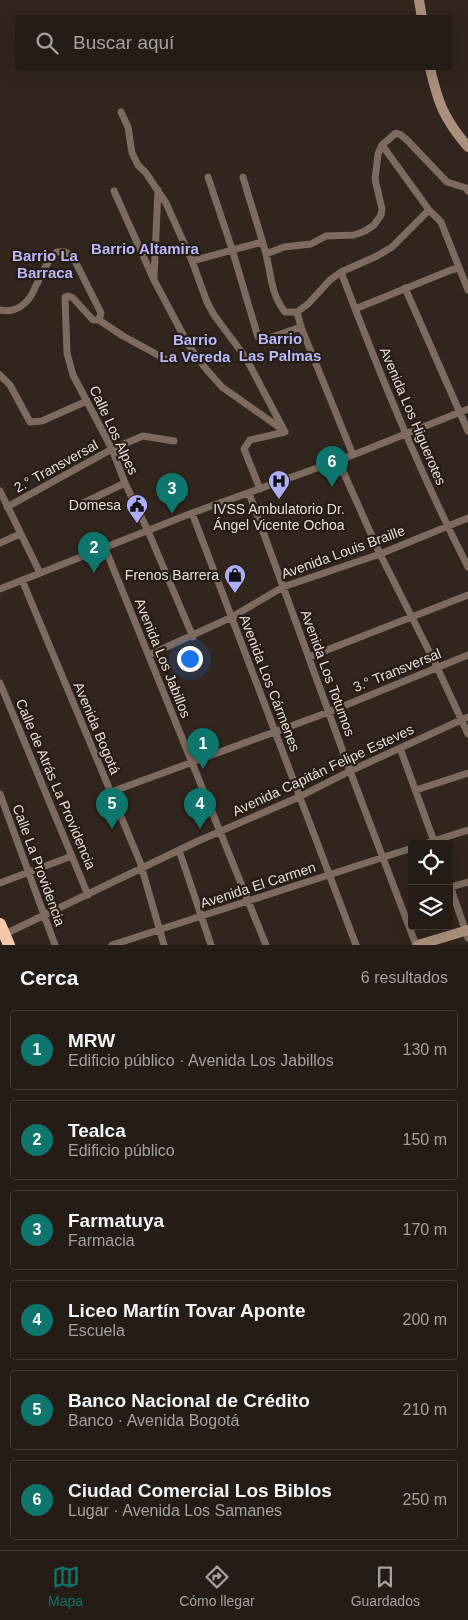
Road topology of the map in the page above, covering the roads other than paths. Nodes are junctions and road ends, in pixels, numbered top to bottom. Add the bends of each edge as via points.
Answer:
1 (418, 0) edge
2 (421, 15) edge
3 (430, 70) edge
4 (121, 112) dead end
5 (382, 145) junction
6 (468, 147) edge
7 (243, 176) dead end
8 (208, 177) dead end
9 (158, 190) junction
10 (114, 191) dead end
11 (468, 191) edge
12 (429, 210) junction
13 (262, 242) junction
14 (232, 249) junction
15 (266, 254) junction
16 (192, 261) junction
17 (459, 268) junction
18 (341, 272) junction
19 (154, 280) junction
20 (405, 288) junction
21 (468, 290) edge
22 (355, 309) junction
23 (0, 310) edge
24 (297, 312) junction
25 (99, 320) junction
26 (301, 327) junction
27 (167, 360) dead end
28 (0, 375) edge
29 (87, 400) junction
30 (468, 409) edge
31 (459, 413) junction
32 (468, 431) edge
33 (285, 432) junction
34 (405, 434) junction
35 (174, 441) dead end
36 (112, 449) junction
37 (353, 455) junction
38 (338, 460) junction
39 (125, 483) junction
40 (260, 489) junction
41 (0, 491) edge
42 (249, 493) junction
43 (79, 504) dead end
44 (7, 506) junction
45 (192, 513) junction
46 (468, 518) edge
47 (447, 526) junction
48 (148, 531) junction
49 (20, 534) junction
50 (0, 542) edge
51 (105, 548) junction
52 (380, 554) junction
53 (468, 567) edge
54 (40, 573) junction
55 (22, 580) junction
56 (283, 587) junction
57 (0, 589) edge
58 (468, 595) edge
59 (232, 617) junction
60 (412, 617) junction
61 (193, 637) junction
62 (149, 655) junction
63 (468, 655) edge
64 (309, 657) junction
65 (437, 667) junction
66 (0, 683) edge
67 (329, 712) junction
68 (465, 719) edge
69 (276, 732) junction
70 (468, 734) edge
71 (400, 748) junction
72 (191, 763) junction
73 (350, 771) junction
74 (468, 773) edge
75 (416, 790) junction
76 (111, 792) junction
77 (0, 794) edge
78 (299, 797) junction
79 (468, 830) edge
80 (221, 832) junction
81 (433, 840) edge
82 (440, 840) edge
83 (408, 849) edge
84 (179, 850) junction
85 (72, 856) junction
86 (383, 857) junction
87 (142, 869) junction
88 (28, 873) junction
89 (329, 876) junction
90 (468, 882) edge
91 (0, 884) edge
92 (453, 884) edge
93 (453, 893) edge
94 (88, 895) junction
95 (249, 901) junction
96 (44, 916) junction
97 (201, 916) junction
98 (0, 924) edge
99 (159, 929) junction
100 (467, 933) edge
101 (0, 936) edge
102 (9, 945) edge
103 (55, 945) edge
104 (112, 945) edge
105 (164, 945) edge
106 (210, 945) edge
107 (266, 945) edge
108 (356, 945) edge
109 (417, 945) edge

1 - 2 street
3 - 6 street via 447,120
4 - 9 street via 128,128 132,152
5 - 11 street via 396,133 401,135 447,182
5 - 12 street
5 - 15 street via 375,179 382,209 374,226 354,235 326,236 311,244 284,247
7 - 13 street
8 - 14 street
9 - 16 street
9 - 19 street
10 - 19 street
12 - 17 street via 441,222
12 - 18 street via 392,247
13 - 14 street
13 - 15 street
14 - 16 street
14 - 26 street via 258,337 263,340
15 - 24 street via 278,304 285,312
16 - 33 street via 214,315 246,358
17 - 20 street
17 - 21 street
18 - 22 street, Avenida Los Higuerotes
18 - 24 street
19 - 33 street via 189,346 206,369 222,387
20 - 22 street
20 - 31 street
22 - 34 street, Avenida Los Higuerotes
23 - 25 street via 10,311 27,302 52,255 66,252 73,257 101,313
24 - 26 street
25 - 27 street
25 - 29 street, Calle Los Alpes via 93,320 73,298 65,297 67,353 73,375
26 - 37 street
28 - 29 street via 10,385 30,422 42,421
29 - 36 street, Calle Los Alpes
30 - 31 street
31 - 32 street
31 - 34 street
33 - 40 street via 250,440 244,449
34 - 37 street
34 - 47 street, Avenida Los Higuerotes
35 - 36 street, 2.° Transversal via 144,436
36 - 39 street, Calle Los Alpes
36 - 44 street, 2.° Transversal
37 - 38 street
38 - 40 street
38 - 52 street
39 - 43 street
39 - 48 street, Calle Los Alpes
40 - 42 street
41 - 44 street
42 - 45 street
42 - 56 street, Avenida Los Totumos
44 - 49 street
45 - 48 street
45 - 59 street, Avenida Los Cármenes
46 - 47 street, Avenida Louis Braille
47 - 52 street, Avenida Louis Braille
47 - 53 street, Avenida Los Higuerotes
48 - 51 street
48 - 61 street, Calle Los Alpes
49 - 50 street
49 - 54 street
51 - 54 street
51 - 62 street, Avenida Los Jabillos
52 - 56 street, Avenida Louis Braille
52 - 60 street
54 - 55 street
55 - 57 street
55 - 76 street, Avenida Bogotá
56 - 59 street, Avenida Louis Braille
56 - 64 street, Avenida Los Totumos
58 - 60 street
59 - 61 street, Avenida Louis Braille
59 - 69 street, Avenida Los Cármenes
60 - 64 street
60 - 65 street
61 - 62 street, Avenida Louis Braille
62 - 72 street, Avenida Los Jabillos
63 - 65 street, 3.° Transversal
64 - 67 street, Avenida Los Totumos
65 - 67 street, 3.° Transversal
65 - 68 street
66 - 85 street, Calle de Atrás La Providencia
67 - 69 street, 3.° Transversal
67 - 73 street, Avenida Los Totumos
68 - 70 street
68 - 71 street, Avenida Capitán Felipe Esteves
69 - 72 street, 3.° Transversal
69 - 78 street, Avenida Los Cármenes
71 - 73 street, Avenida Capitán Felipe Esteves
71 - 75 street
72 - 76 street, 3.° Transversal
72 - 80 street, Avenida Los Jabillos
73 - 78 street, Avenida Capitán Felipe Esteves
73 - 86 street, Avenida Los Totumos
74 - 75 street
75 - 81 street
76 - 87 street, Avenida Bogotá
77 - 88 street, Calle La Providencia
78 - 80 street, Avenida Capitán Felipe Esteves
78 - 89 street, Avenida Los Cármenes
79 - 82 street
80 - 84 street, Avenida Capitán Felipe Esteves
80 - 95 street, Avenida Los Jabillos
83 - 86 street, Avenida El Carmen
84 - 87 street, Avenida Capitán Felipe Esteves
84 - 97 street
85 - 88 street
85 - 94 street, Calle de Atrás La Providencia
86 - 89 street, Avenida El Carmen
86 - 109 street, Avenida Los Totumos
87 - 94 street, Avenida Capitán Felipe Esteves
87 - 99 street, Avenida Bogotá
88 - 91 street
88 - 96 street, Calle La Providencia
89 - 95 street, Avenida El Carmen
89 - 108 street, Avenida Los Cármenes
90 - 92 street
93 - 100 street
94 - 96 street, Avenida Capitán Felipe Esteves
95 - 97 street, Avenida El Carmen
95 - 107 street, Avenida Los Jabillos
96 - 101 street, Avenida Capitán Felipe Esteves
96 - 103 street, Calle La Providencia
97 - 99 street, Avenida El Carmen
97 - 106 street
98 - 102 highway, bridge
99 - 104 street, Avenida El Carmen
99 - 105 street, Avenida Bogotá
100 - 109 street

